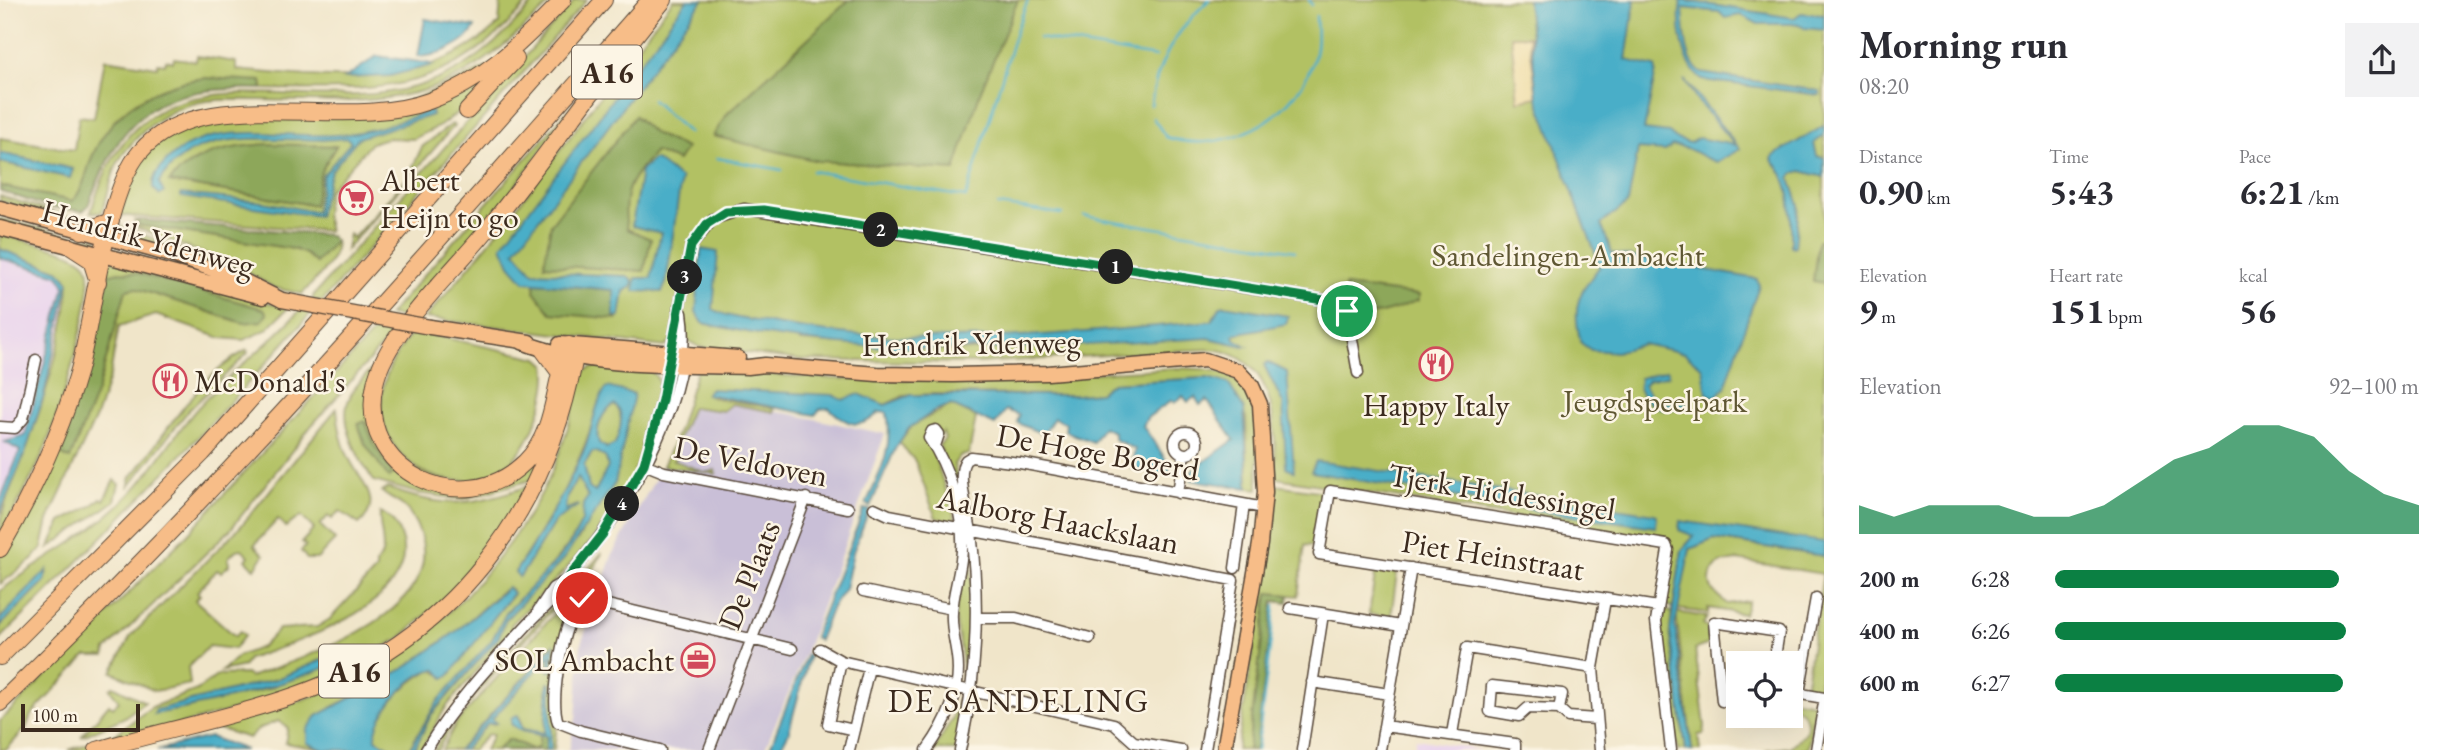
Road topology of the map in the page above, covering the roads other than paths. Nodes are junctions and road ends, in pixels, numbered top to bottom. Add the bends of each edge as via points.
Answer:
1 (564, 0) edge
2 (604, 0) edge
3 (650, 0) edge
4 (664, 0) edge
5 (467, 111) dead end
6 (0, 208) edge
7 (0, 228) edge
8 (109, 229) junction
9 (82, 231) joint
10 (71, 247) junction
11 (104, 256) junction
12 (99, 284) junction
13 (282, 300) junction
14 (522, 342) junction
15 (543, 350) junction
16 (570, 352) junction
17 (675, 359) junction
18 (36, 360) dead end
19 (560, 373) junction
20 (1358, 373) dead end
21 (0, 427) edge
22 (935, 446) dead end
23 (1184, 454) dead end
24 (644, 464) junction
25 (1178, 492) junction
26 (806, 498) junction
27 (1256, 507) junction
28 (848, 508) dead end
29 (874, 508) dead end
30 (966, 528) junction
31 (0, 549) edge
32 (1320, 554) joint
33 (1411, 568) junction
34 (1234, 574) junction
35 (565, 582) junction
36 (863, 591) dead end
37 (582, 598) junction
38 (1816, 598) dead end
39 (1605, 600) junction
40 (1658, 607) junction
41 (1290, 608) dead end
42 (952, 609) junction
43 (1324, 614) junction
44 (977, 618) junction
45 (1401, 626) junction
46 (1090, 638) dead end
47 (751, 639) junction
48 (792, 649) dead end
49 (820, 649) dead end
50 (1776, 651) edge
51 (1803, 656) edge
52 (0, 657) edge
53 (841, 661) junction
54 (869, 668) junction
55 (1593, 668) junction
56 (1312, 682) junction
57 (957, 686) junction
58 (972, 691) junction
59 (1389, 694) junction
60 (1803, 694) edge
61 (1726, 701) edge
62 (1824, 701) edge
63 (0, 703) edge
64 (1559, 709) junction
65 (1596, 719) junction
66 (1384, 726) junction
67 (854, 730) junction
68 (1452, 734) junction
69 (428, 748) edge
70 (97, 750) edge
71 (660, 750) edge
72 (709, 750) edge
73 (849, 750) edge
74 (927, 750) edge
75 (960, 750) edge
76 (1181, 750) edge
77 (1205, 750) edge
78 (1224, 750) edge
79 (1302, 750) edge
80 (1380, 750) edge
81 (1515, 750) edge
82 (1601, 750) edge
83 (1671, 750) edge
84 (1816, 750) edge

1 - 5 highway, A16
1 - 8 highway, A16 via 489,70 427,102 358,114 214,113 174,125 152,140 132,163
2 - 52 highway, A16 via 208,447
3 - 63 highway, A16 via 218,484
4 - 19 highway, A16 via 487,230 398,334 374,384 377,429 393,459 421,481 463,489 498,482 527,461 541,440
6 - 9 main road, Hendrik Ydenweg
7 - 10 main road, Hendrik Ydenweg
8 - 9 highway
8 - 11 highway, A16
8 - 13 main road, Hendrik Ydenweg
10 - 11 main road, Hendrik Ydenweg
10 - 12 highway via 93,263
11 - 12 highway, A16
11 - 13 main road, Hendrik Ydenweg
12 - 31 highway, A16 via 62,420 40,477
13 - 14 main road, Hendrik Ydenweg, bridge
14 - 15 main road, Hendrik Ydenweg
14 - 16 main road, Hendrik Ydenweg
15 - 16 main road, Hendrik Ydenweg
15 - 19 highway
16 - 17 main road, Hendrik Ydenweg
16 - 19 highway, A16
16 - 70 highway, A16 via 558,429 523,508 466,584 420,629 370,663 298,695
17 - 20 street via 684,337 679,302 691,246 707,224 726,212 764,210 1336,302 1347,311
17 - 24 street
17 - 27 main road, Hendrik Ydenweg via 748,368 765,365 953,375 1217,362 1238,372 1261,404 1264,424
18 - 21 street via 23,419 15,428
22 - 30 street, De Hoge Bogerd
23 - 25 street
24 - 26 street, De Veldoven via 664,472
24 - 35 street via 603,534
25 - 27 street, De Hoge Bogerd
25 - 30 street, De Hoge Bogerd via 971,457 961,465 960,474
26 - 28 street, De Veldoven
26 - 47 street, De Plaats
27 - 34 street
27 - 78 main road, Hendrik Ydenweg via 1256,551
29 - 30 street, Aalborg Haackslaan
30 - 34 street, Aalborg Haackslaan
30 - 42 street, De Hoge Bogerd
30 - 44 street, De Hoge Bogerd
32 - 33 street, Piet Heinstraat
32 - 40 street, Tjerk Hiddessingel via 1330,491 1666,545
33 - 39 street, Piet Heinstraat
33 - 45 street
34 - 77 street
35 - 37 street
35 - 69 street via 556,598 455,705
36 - 42 street
37 - 47 street
37 - 71 street via 570,619 556,717 562,724
38 - 51 street
39 - 40 street, Piet Heinstraat
39 - 55 street
40 - 83 street
41 - 43 street
42 - 57 street, De Hoge Bogerd
43 - 45 street
43 - 56 street
44 - 46 street via 1016,618
44 - 58 street, De Hoge Bogerd
45 - 59 street
47 - 48 street
47 - 72 street, De Plaats
49 - 53 street
50 - 61 street via 1779,632 1714,622
53 - 54 street
53 - 67 street via 828,724
54 - 57 street
54 - 67 street
55 - 65 street
55 - 68 street via 1467,648
56 - 59 street
56 - 79 street
57 - 58 street
57 - 74 street, De Hoge Bogerd via 947,719
58 - 75 street, De Hoge Bogerd
58 - 76 street via 1114,724 1134,742
59 - 66 street
60 - 62 street
62 - 84 street
64 - 64 street via 1562,694 1492,686 1490,711 1520,716 1528,708
64 - 65 street via 1568,717
65 - 82 street
66 - 68 street
66 - 80 street
67 - 73 street
68 - 81 street via 1515,744

